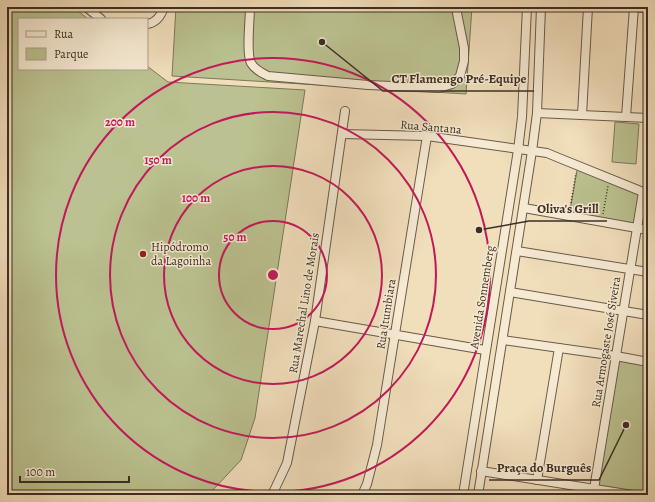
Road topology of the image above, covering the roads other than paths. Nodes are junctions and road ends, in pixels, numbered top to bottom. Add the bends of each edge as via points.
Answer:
1 (86, 7) edge
2 (164, 7) edge
3 (250, 7) edge
4 (457, 7) edge
5 (527, 7) edge
6 (541, 7) edge
7 (588, 7) edge
8 (627, 7) edge
9 (634, 7) edge
10 (648, 8) edge
11 (100, 18) edge
12 (148, 24) edge
13 (345, 111) dead end
14 (537, 113) junction
15 (582, 115) junction
16 (626, 117) junction
17 (648, 118) edge
18 (342, 134) junction
19 (427, 136) junction
20 (518, 150) junction
21 (532, 151) junction
22 (645, 193) edge
23 (524, 208) junction
24 (637, 228) junction
25 (648, 230) edge
26 (517, 251) junction
27 (630, 269) junction
28 (648, 272) edge
29 (510, 292) junction
30 (623, 312) junction
31 (648, 316) edge
32 (315, 321) junction
33 (395, 335) junction
34 (502, 340) junction
35 (559, 348) junction
36 (485, 350) junction
37 (616, 356) junction
38 (648, 362) edge
39 (481, 471) junction
40 (537, 480) junction
41 (648, 491) edge
42 (593, 492) edge
43 (272, 495) edge
44 (362, 495) edge
45 (463, 495) edge
46 (478, 495) edge
47 (634, 495) edge
48 (647, 495) edge

1 - 11 street
2 - 12 street via 159,17
3 - 4 street via 248,52 251,62 258,71 268,76 368,86 440,88 452,84 460,76 464,61
5 - 20 street, Avenida Sonnemberg
6 - 14 street
7 - 15 street
8 - 9 street
9 - 10 street
9 - 16 street
13 - 18 street, Rua Marechal Lino de Morais
14 - 15 street
14 - 21 street
15 - 16 street
16 - 17 street
18 - 19 street, Rua Santana
18 - 32 street, Rua Marechal Lino de Morais
19 - 20 street, Rua Santana
19 - 33 street, Rua Itumbiara
20 - 21 street, Rua Santana
20 - 36 street, Avenida Sonnemberg
21 - 22 street, Rua Santana via 578,165
21 - 23 street
22 - 24 street, Rua Armogaste José Siveira
23 - 24 street
23 - 26 street
24 - 25 street
24 - 27 street, Rua Armogaste José Siveira
26 - 27 street
26 - 29 street
27 - 28 street
27 - 30 street, Rua Armogaste José Siveira
29 - 30 street
29 - 34 street
30 - 31 street
30 - 37 street, Rua Armogaste José Siveira
32 - 33 street
32 - 43 street, Rua Marechal Lino de Morais via 288,462
33 - 36 street
33 - 44 street, Rua Itumbiara via 377,445
34 - 35 street
34 - 39 street
35 - 37 street
35 - 40 street
36 - 45 street, Avenida Sonnemberg
37 - 38 street
37 - 42 street, Rua Armogaste José Siveira
39 - 40 street
39 - 46 street
40 - 42 street
41 - 48 street
42 - 47 street

